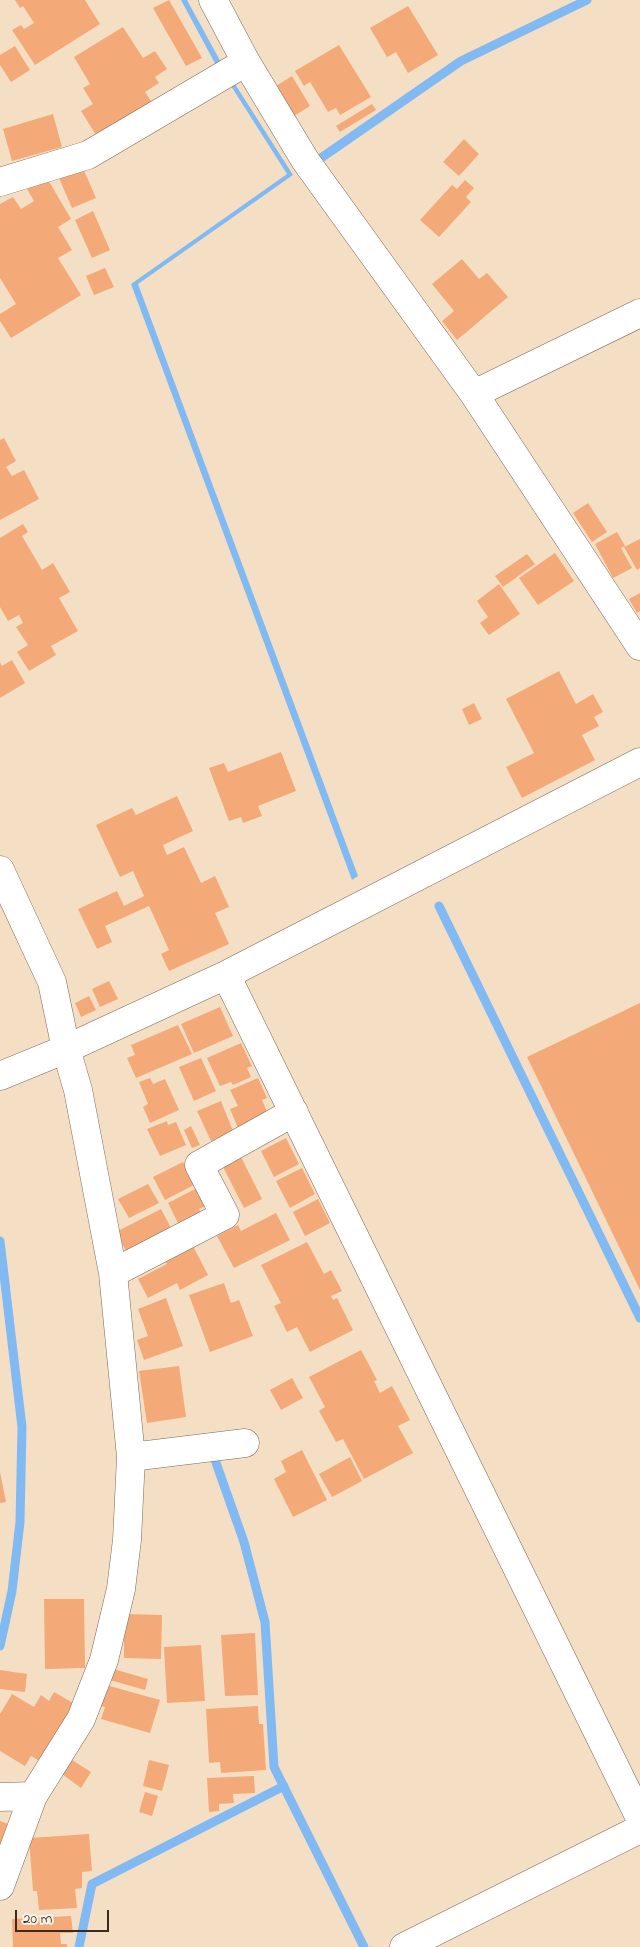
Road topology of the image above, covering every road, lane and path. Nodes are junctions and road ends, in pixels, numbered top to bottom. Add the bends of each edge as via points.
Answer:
1 (213, 0) edge
2 (246, 62) junction
3 (1, 178) edge
4 (640, 313) edge
5 (474, 394) junction
6 (640, 646) edge
7 (640, 762) edge
8 (0, 870) edge
9 (226, 975) junction
10 (66, 1049) junction
11 (0, 1076) edge
12 (294, 1112) junction
13 (113, 1273) junction
14 (245, 1443) dead end
15 (131, 1458) junction
16 (33, 1796) junction
17 (0, 1797) edge
18 (640, 1818) edge
19 (640, 1830) edge
20 (0, 1886) edge
21 (404, 1947) edge

1 - 2 street
2 - 3 street via 88,155
2 - 5 street via 305,160
4 - 5 street
5 - 6 street
7 - 9 street
8 - 10 street via 52,982
9 - 10 street
9 - 12 street
10 - 11 street
10 - 13 street via 78,1090
12 - 13 street via 199,1165 225,1215
12 - 18 street
13 - 15 street
14 - 15 street
15 - 16 street via 122,1589 104,1660 81,1719
16 - 17 street
16 - 20 street
19 - 21 street

